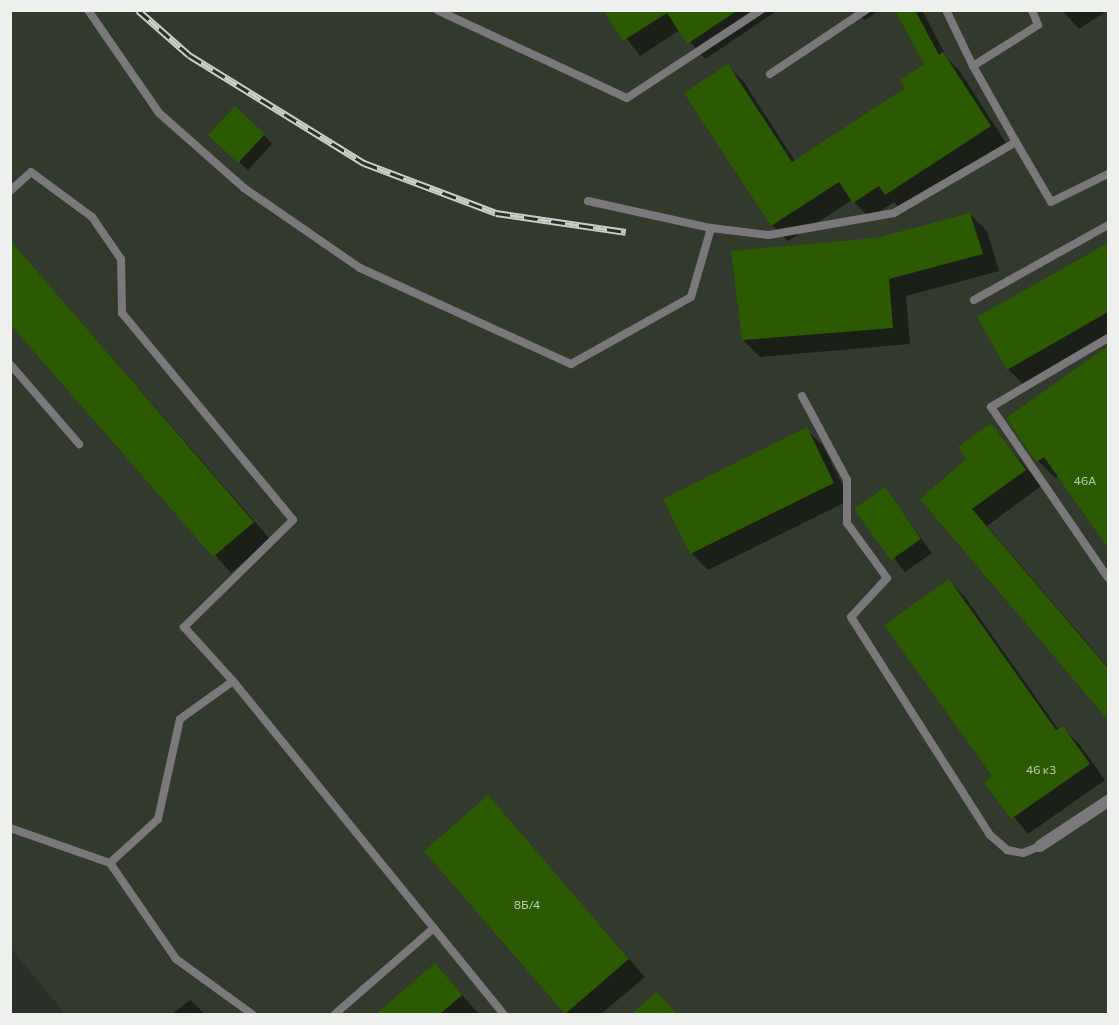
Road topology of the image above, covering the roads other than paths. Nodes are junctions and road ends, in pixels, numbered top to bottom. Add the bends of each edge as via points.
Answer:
1 (88, 10) edge
2 (437, 10) edge
3 (761, 10) edge
4 (866, 10) edge
5 (946, 10) edge
6 (1032, 10) edge
7 (974, 66) junction
8 (770, 74) dead end
9 (1016, 142) junction
10 (1108, 174) edge
11 (10, 191) edge
12 (588, 201) dead end
13 (1108, 225) edge
14 (711, 228) junction
15 (974, 300) dead end
16 (1108, 338) edge
17 (10, 364) edge
18 (802, 396) dead end
19 (79, 444) dead end
20 (1108, 578) edge
21 (233, 681) junction
22 (1108, 801) edge
23 (10, 828) edge
24 (1040, 846) joint
25 (110, 863) junction
26 (434, 928) junction
27 (252, 1014) edge
28 (335, 1014) edge
29 (504, 1014) edge

1 - 14 lane via 159,113 244,188 360,268 571,364 691,297
2 - 3 lane via 627,98
4 - 8 lane
5 - 7 lane
6 - 7 lane via 1038,25
7 - 9 lane
9 - 10 lane via 1051,202
9 - 14 lane via 894,213 769,234
11 - 21 lane via 31,172 92,217 121,259 122,313 293,520 184,627
12 - 14 lane
13 - 15 lane
16 - 20 lane via 991,407
17 - 19 lane
18 - 24 lane via 847,480 847,523 887,578 851,617 990,835 1007,850 1023,853
21 - 25 lane via 180,719 158,819
21 - 26 lane
22 - 24 street
23 - 25 lane
25 - 27 lane via 176,959
26 - 28 lane
26 - 29 lane

